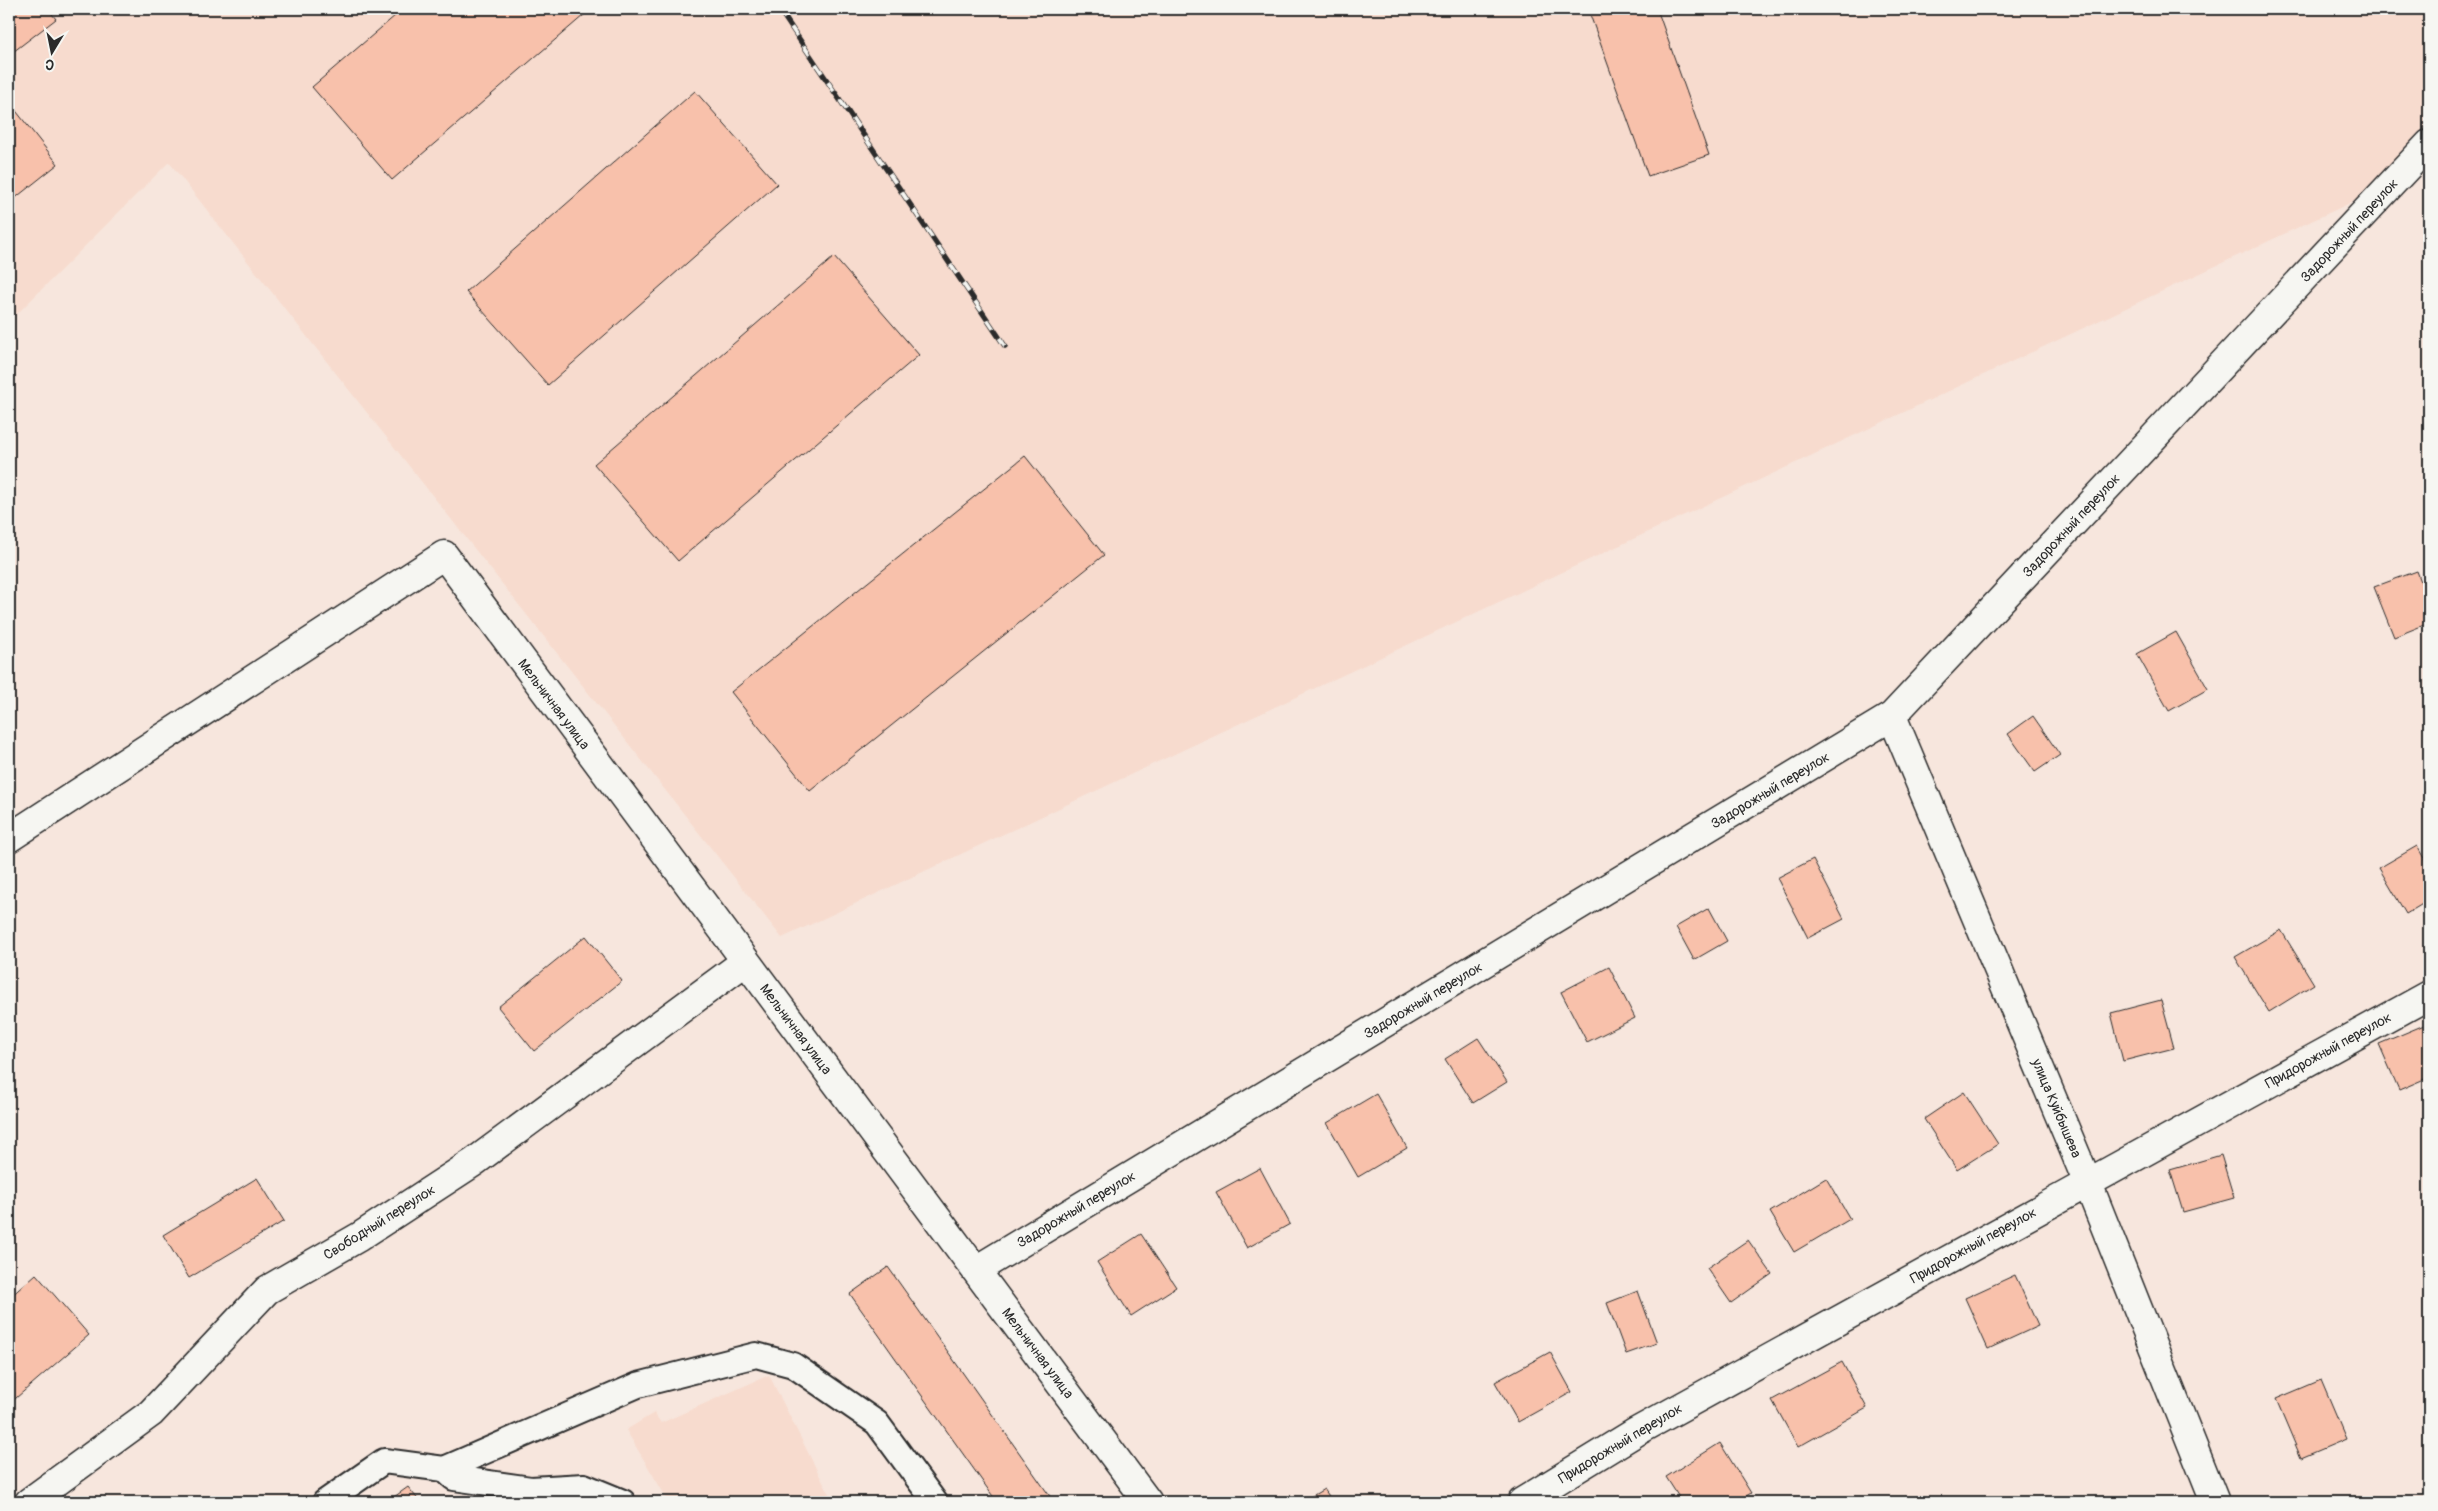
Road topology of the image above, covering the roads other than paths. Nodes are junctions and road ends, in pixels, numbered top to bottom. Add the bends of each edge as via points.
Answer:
1 (2429, 144) edge
2 (1892, 716) junction
3 (9, 838) edge
4 (746, 961) junction
5 (2429, 995) edge
6 (2087, 1181) junction
7 (976, 1270) junction
8 (444, 1470) junction
9 (930, 1501) edge
10 (29, 1502) edge
11 (325, 1502) edge
12 (623, 1502) edge
13 (1148, 1502) edge
14 (1522, 1502) edge
15 (2215, 1502) edge

1 - 2 street, Задорожный переулок
2 - 6 street, улица Куйбышева
2 - 7 street, Задорожный переулок
3 - 4 street, Мельничная улица via 444,555
4 - 7 street, Мельничная улица
4 - 10 street, Свободный переулок via 474,1162 359,1237 267,1290 151,1413
5 - 6 street, Придорожный переулок
6 - 14 street, Придорожный переулок via 1636,1432
6 - 15 street, улица Куйбышева
7 - 13 street, Мельничная улица
8 - 9 lane via 638,1385 756,1354 793,1365 877,1423
8 - 11 lane via 384,1461
8 - 12 lane via 454,1478 531,1489 584,1486

